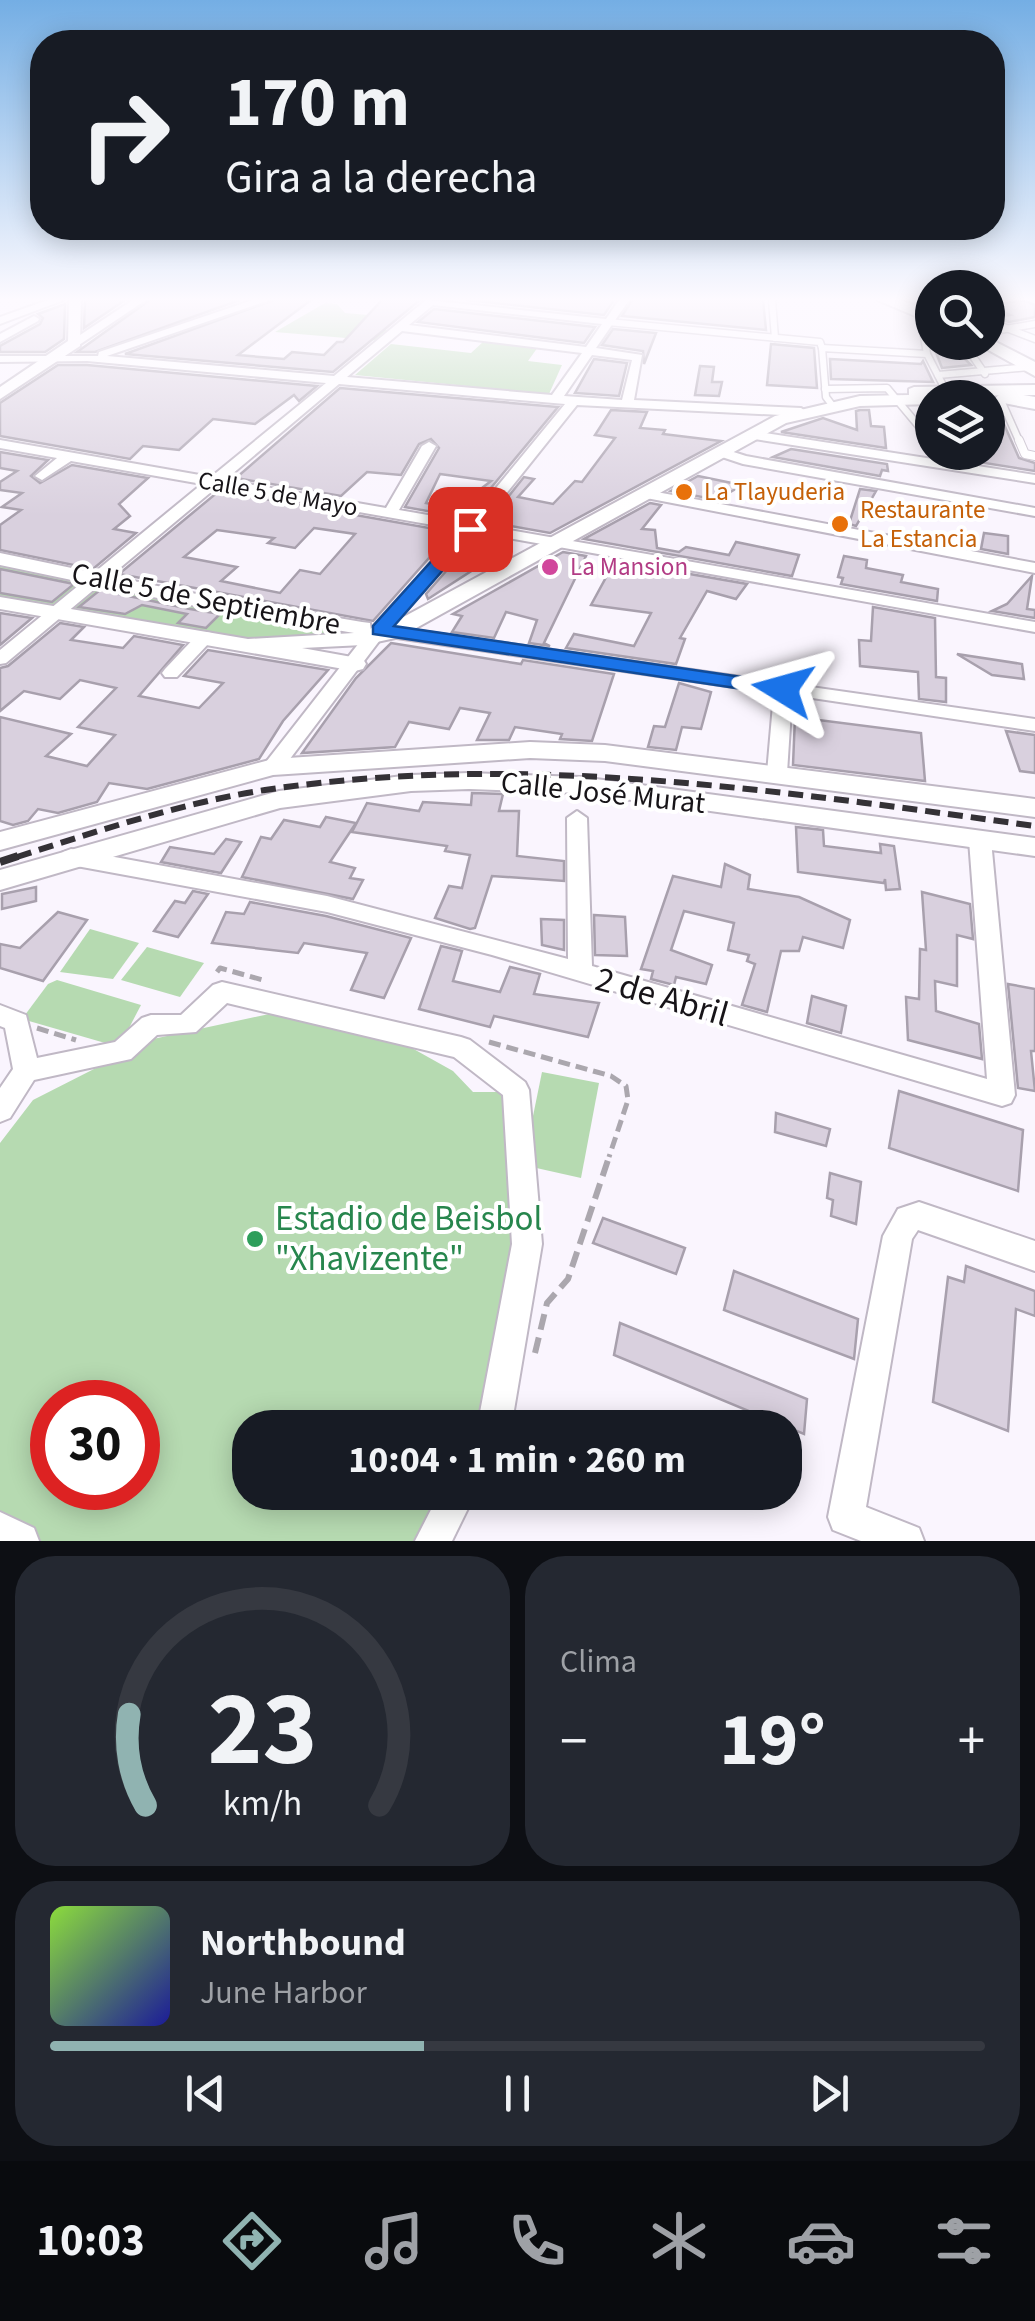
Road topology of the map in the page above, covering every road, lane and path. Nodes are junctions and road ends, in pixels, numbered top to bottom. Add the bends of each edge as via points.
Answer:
1 (34, 372) edge
2 (264, 372) edge
3 (349, 372) edge
4 (573, 372) edge
5 (635, 372) edge
6 (825, 372) edge
7 (936, 372) edge
8 (1034, 374) edge
9 (938, 375) junction
10 (342, 378) junction
11 (938, 380) edge
12 (960, 380) edge
13 (1005, 384) edge
14 (1005, 384) edge
15 (1005, 391) edge
16 (0, 394) edge
17 (896, 396) junction
18 (915, 396) edge
19 (828, 397) junction
20 (556, 399) junction
21 (1035, 400) edge
22 (574, 401) junction
23 (627, 404) junction
24 (1005, 410) edge
25 (790, 414) junction
26 (915, 420) edge
27 (752, 435) junction
28 (0, 444) edge
29 (429, 446) dead end
30 (721, 452) junction
31 (68, 456) junction
32 (1035, 456) edge
33 (42, 476) dead end
34 (1035, 479) edge
35 (212, 482) junction
36 (646, 494) junction
37 (1035, 512) edge
38 (390, 514) junction
39 (470, 529) junction
40 (556, 544) junction
41 (0, 558) edge
42 (1035, 568) edge
43 (99, 579) junction
44 (0, 603) edge
45 (56, 612) junction
46 (279, 614) junction
47 (1035, 627) edge
48 (389, 630) junction
49 (206, 636) junction
50 (256, 644) junction
51 (0, 659) edge
52 (354, 664) junction
53 (171, 673) dead end
54 (783, 689) junction
55 (1035, 725) edge
56 (273, 768) junction
57 (777, 773) junction
58 (1035, 808) edge
59 (576, 818) dead end
60 (4, 837) edge
61 (980, 840) junction
62 (1035, 847) edge
63 (70, 856) junction
64 (0, 880) edge
65 (580, 973) junction
66 (208, 984) dead end
67 (276, 984) dead end
68 (9, 1019) edge
69 (481, 1040) dead end
70 (88, 1044) dead end
71 (26, 1071) junction
72 (0, 1110) edge
73 (1035, 1256) edge
74 (532, 1361) dead end
75 (497, 1410) edge
76 (449, 1510) edge
77 (0, 1530) edge
78 (21, 1541) edge
79 (433, 1541) edge
80 (906, 1541) edge

1 - 16 street
2 - 10 street
3 - 10 street
4 - 20 street
5 - 23 street
6 - 19 lane
7 - 9 lane
8 - 13 main road
8 - 14 lane
9 - 11 lane
9 - 12 lane
10 - 20 street
10 - 35 street
15 - 21 main road
17 - 18 street
17 - 19 street
17 - 26 lane
19 - 25 street
20 - 22 street
22 - 23 street
22 - 39 street
23 - 25 street
24 - 32 lane via 1025,454
25 - 27 street
27 - 30 street
27 - 34 street
28 - 31 street, Calle 5 de Mayo
29 - 38 street
30 - 36 street
30 - 37 street
31 - 33 street
31 - 35 street, Calle 5 de Mayo
35 - 38 street, Calle 5 de Mayo
35 - 43 street
36 - 40 street
36 - 42 street
38 - 39 street, Calle 5 de Mayo
39 - 40 street, Calle 5 de Mayo
39 - 48 street
40 - 47 street, Calle 5 de Mayo
40 - 48 street
41 - 43 street, Calle 5 de Septiembre
43 - 45 street
43 - 46 street, Calle 5 de Septiembre
44 - 45 street
45 - 49 street
45 - 51 street
46 - 48 street, Calle 5 de Septiembre
46 - 50 street
48 - 50 street
48 - 52 street
48 - 54 street
49 - 50 street
49 - 53 street
50 - 52 street
52 - 56 street
54 - 55 street
54 - 57 street
56 - 57 street via 530,750
56 - 60 street
57 - 58 street
59 - 65 street
61 - 62 street, Calle José Murat
61 - 63 street, Calle José Murat via 581,785 470,781 279,800
61 - 65 street, 2 de Abril via 1002,1095
63 - 64 street, Calle José Murat
63 - 65 street, 2 de Abril via 327,904
66 - 67 path via 220,968
68 - 70 path
68 - 71 street
69 - 74 path via 626,1086 628,1100 568,1279 552,1289
71 - 72 street
71 - 75 street via 122,1051 151,1025 187,1025 222,992 461,1048 516,1090 527,1244
73 - 80 street via 918,1216 898,1236 846,1517
76 - 79 street
77 - 78 street

